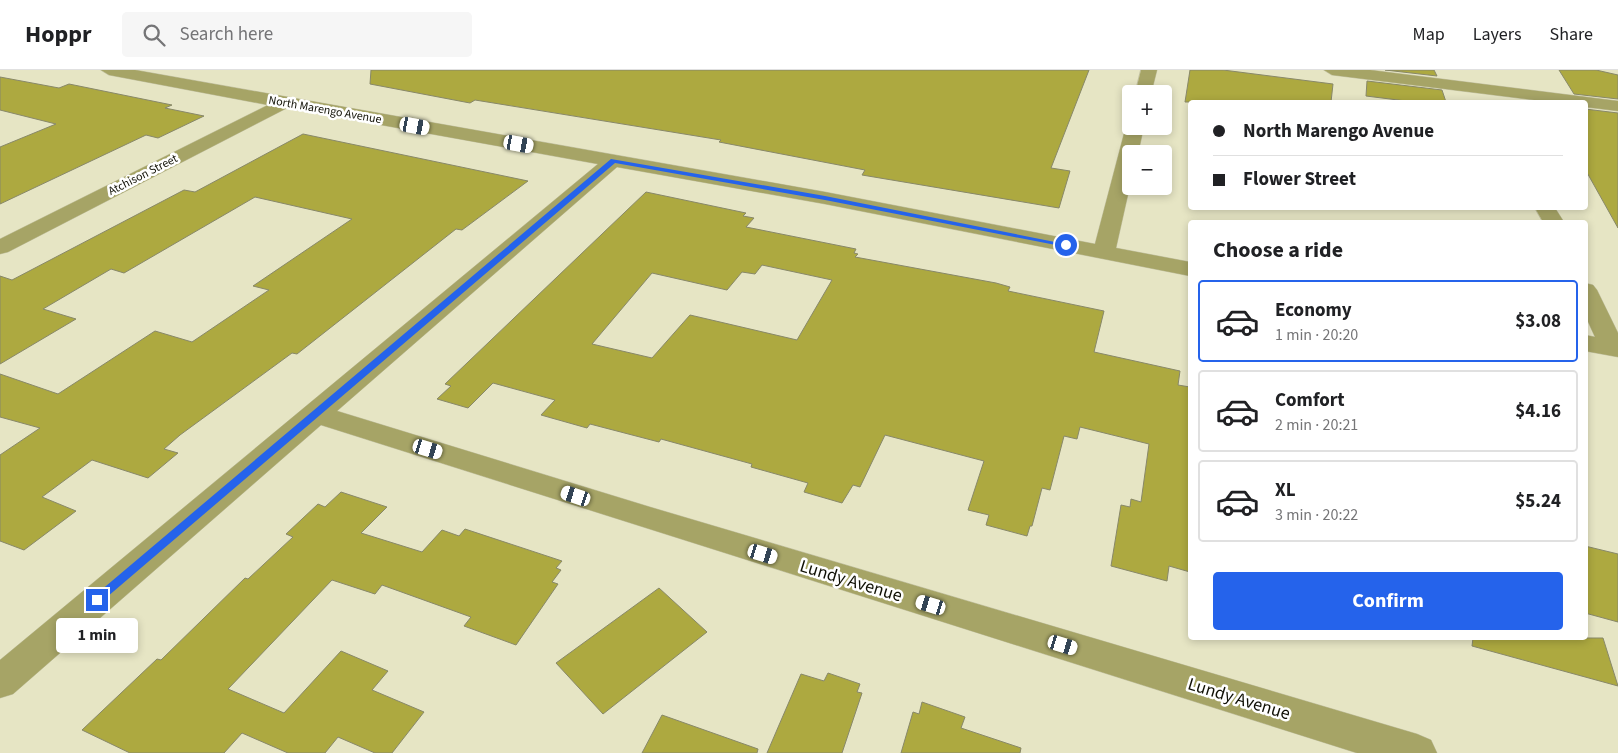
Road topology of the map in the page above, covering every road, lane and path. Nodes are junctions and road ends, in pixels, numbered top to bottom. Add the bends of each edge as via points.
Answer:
1 (109, 70) edge
2 (1149, 70) edge
3 (1332, 70) edge
4 (1145, 85) edge
5 (1492, 96) edge
6 (1542, 100) edge
7 (286, 103) junction
8 (1588, 104) edge
9 (1618, 106) edge
10 (1133, 135) edge
11 (613, 161) junction
12 (0, 247) edge
13 (1104, 252) junction
14 (1188, 269) edge
15 (1588, 296) edge
16 (1588, 344) edge
17 (1616, 349) edge
18 (316, 414) junction
19 (0, 682) edge
20 (1416, 753) edge

1 - 7 street, North Marengo Avenue
2 - 4 street
3 - 5 street
5 - 6 street
7 - 11 street, North Marengo Avenue
7 - 12 street, Atchison Street
8 - 9 street
10 - 13 street
11 - 13 street, North Marengo Avenue
11 - 18 street
13 - 14 street, North Marengo Avenue
15 - 17 street
16 - 17 street
18 - 19 street
18 - 20 street, Lundy Avenue

